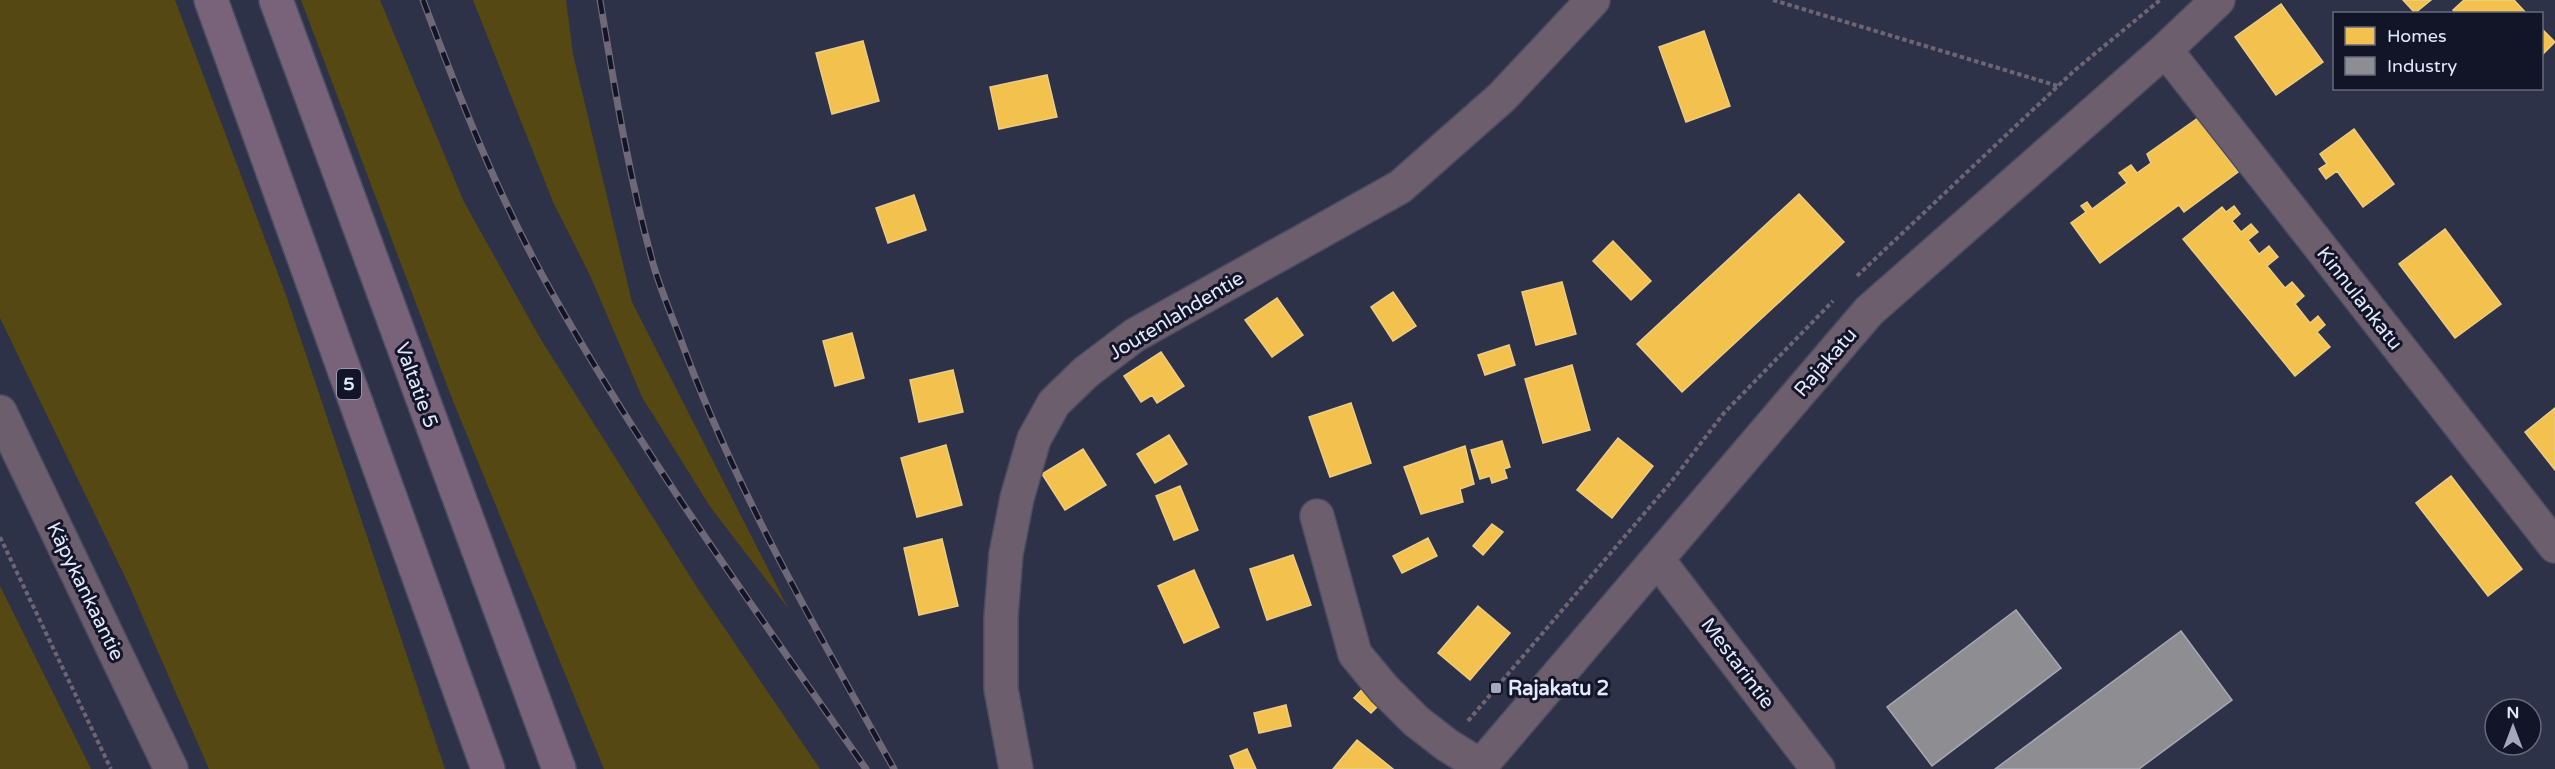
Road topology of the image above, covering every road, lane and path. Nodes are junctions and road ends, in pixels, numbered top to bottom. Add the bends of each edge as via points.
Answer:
1 (211, 0) edge
2 (276, 0) edge
3 (1593, 0) edge
4 (1773, 0) edge
5 (2218, 0) edge
6 (2163, 52) junction
7 (2058, 86) dead end
8 (0, 412) edge
9 (1317, 516) dead end
10 (0, 537) edge
11 (2555, 546) edge
12 (1656, 559) junction
13 (1480, 767) edge
14 (111, 769) edge
15 (171, 769) edge
16 (488, 769) edge
17 (559, 769) edge
18 (1016, 769) edge
19 (1818, 769) edge

1 - 16 highway, 5
2 - 17 highway, Valtatie 5
3 - 18 street, Joutenlahdentie via 1502,98 1400,187 1135,335 1086,372 1054,403 1034,439 1006,554 1001,689
4 - 7 path
5 - 6 street, Rajakatu
6 - 11 street, Kinnulankatu via 2175,62
6 - 12 street, Rajakatu via 1869,311
8 - 15 street, Käpykankaantie
9 - 13 street via 1355,654 1416,721
10 - 14 path
12 - 13 street, Rajakatu
12 - 19 street, Mestarintie

